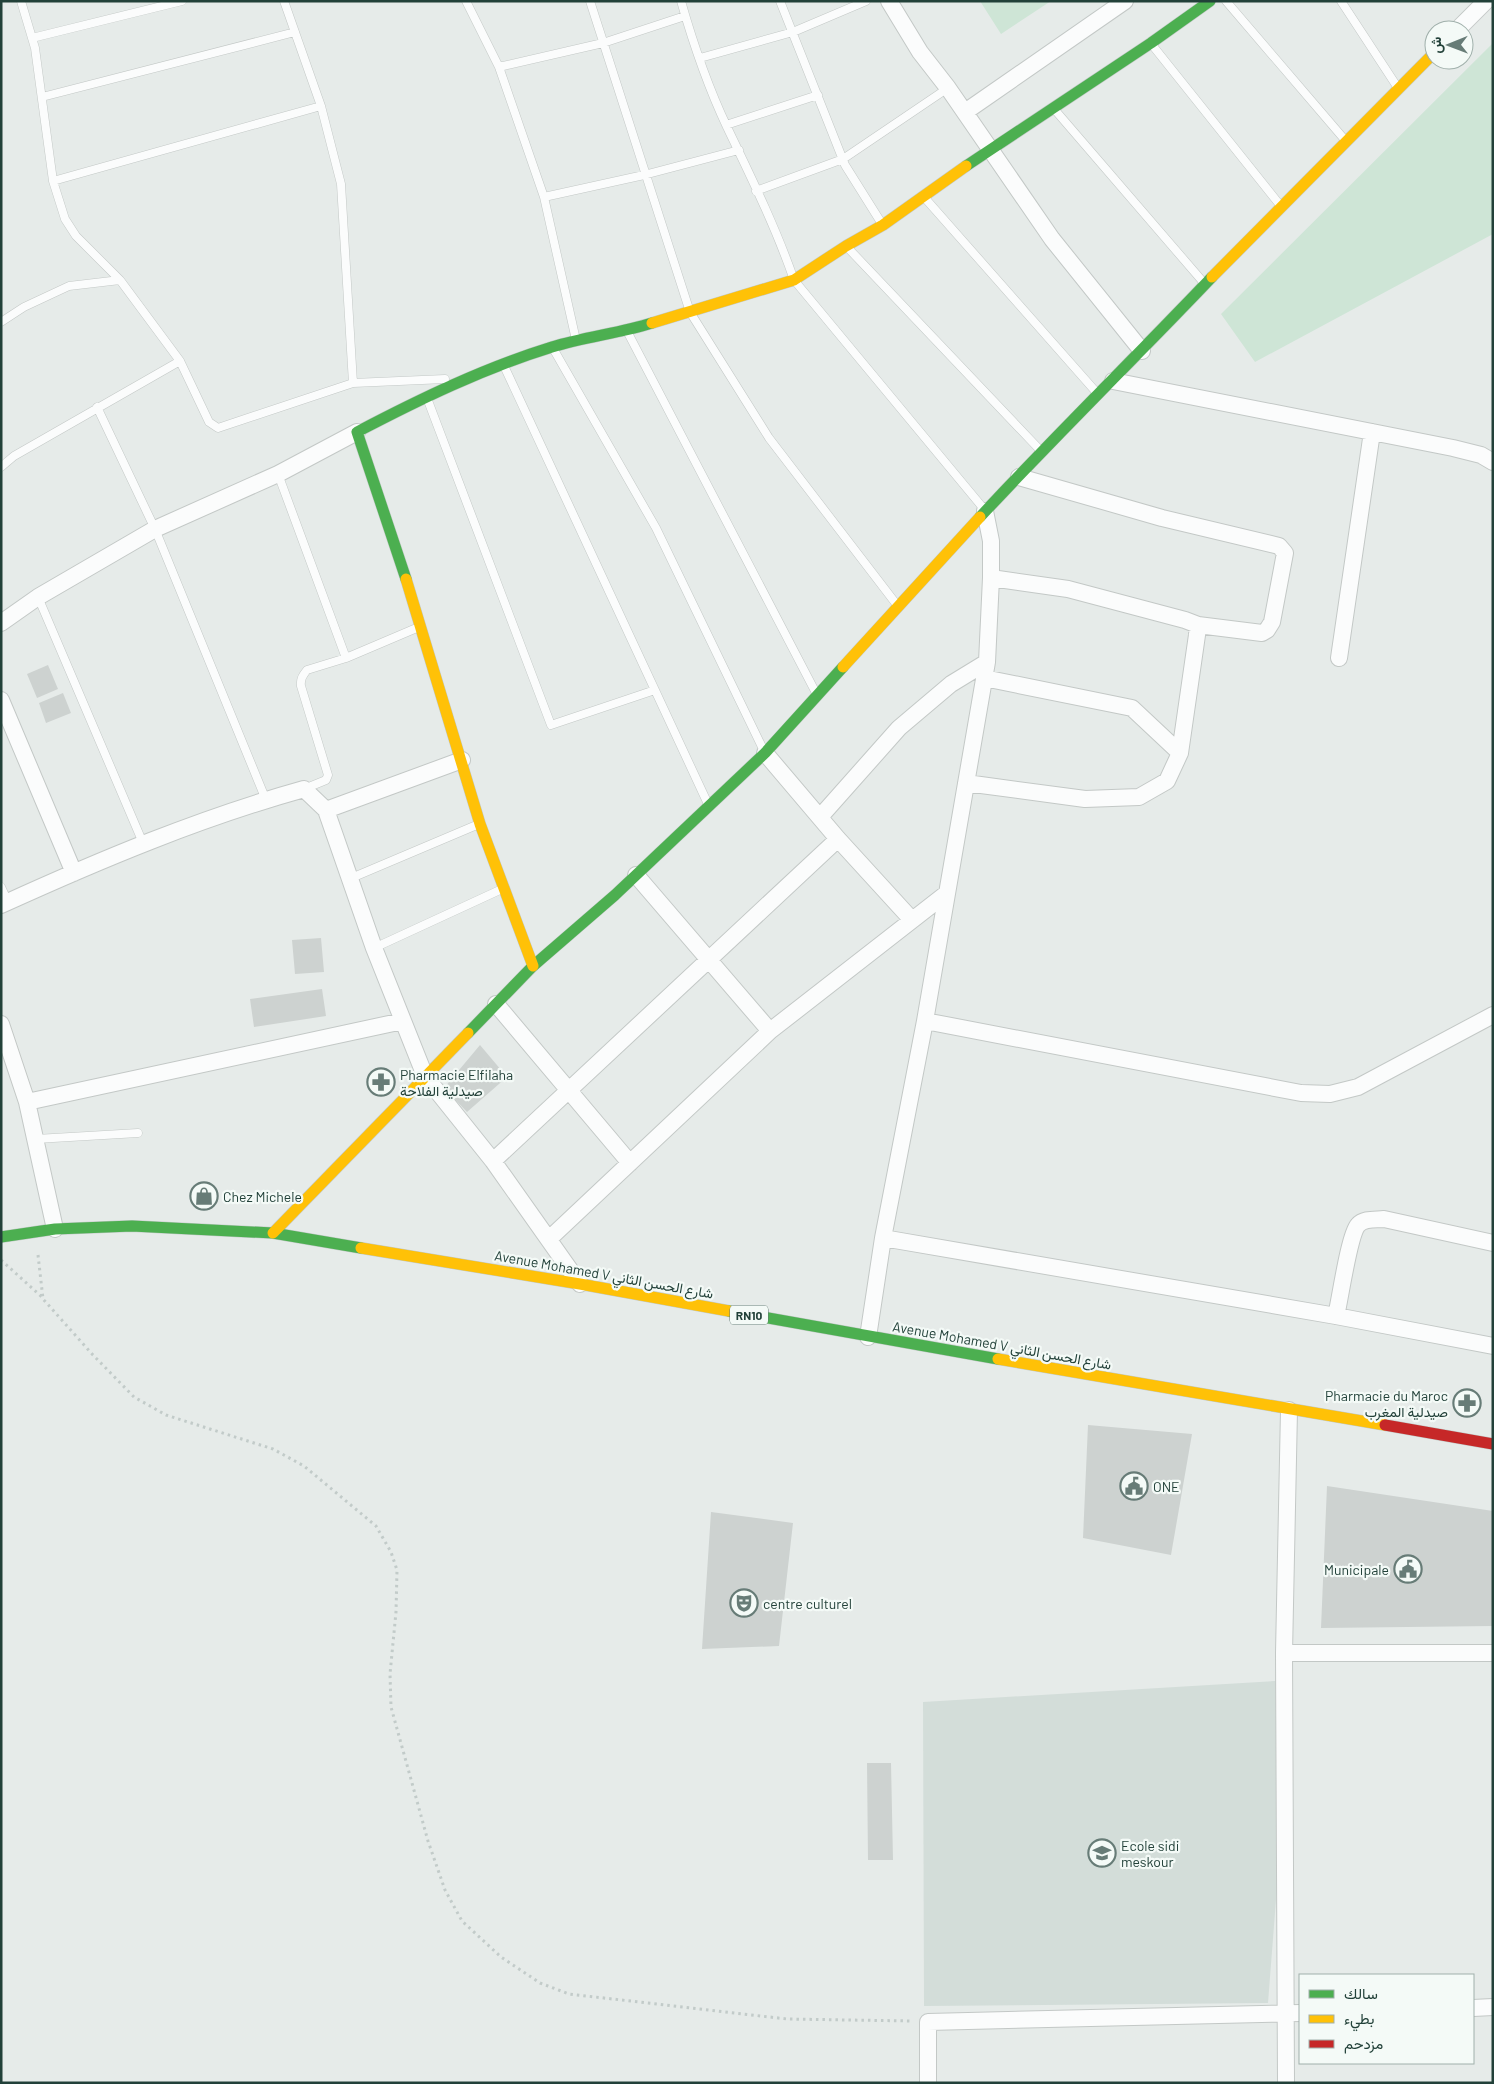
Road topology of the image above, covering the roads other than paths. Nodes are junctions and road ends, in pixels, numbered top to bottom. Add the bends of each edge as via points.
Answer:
1 (21, 1) edge
2 (182, 1) edge
3 (284, 1) edge
4 (466, 1) edge
5 (590, 1) edge
6 (681, 1) edge
7 (780, 1) edge
8 (866, 1) edge
9 (889, 1) edge
10 (1125, 1) edge
11 (1210, 1) edge
12 (1226, 1) edge
13 (1342, 1) edge
14 (1486, 1) edge
15 (685, 16) junction
16 (1467, 20) edge
17 (295, 32) junction
18 (793, 32) junction
19 (32, 38) junction
20 (603, 43) junction
21 (1151, 43) junction
22 (700, 58) junction
23 (1424, 63) edge
24 (498, 67) junction
25 (948, 88) junction
26 (1398, 88) junction
27 (818, 95) junction
28 (42, 97) junction
29 (321, 106) junction
30 (1053, 108) junction
31 (965, 112) junction
32 (726, 125) junction
33 (1346, 141) junction
34 (990, 149) junction
35 (739, 150) junction
36 (843, 159) junction
37 (644, 175) junction
38 (53, 181) junction
39 (756, 191) junction
40 (923, 196) junction
41 (544, 197) junction
42 (1281, 206) junction
43 (883, 225) junction
44 (846, 246) junction
45 (120, 280) junction
46 (794, 280) junction
47 (1206, 284) junction
48 (690, 312) junction
49 (1, 322) edge
50 (626, 331) junction
51 (576, 341) junction
52 (553, 347) junction
53 (1142, 351) junction
54 (180, 361) junction
55 (504, 365) junction
56 (468, 378) junction
57 (1114, 380) junction
58 (353, 383) junction
59 (1098, 394) junction
60 (426, 396) junction
61 (97, 407) junction
62 (357, 432) junction
63 (1372, 432) junction
64 (1041, 452) junction
65 (1493, 462) edge
66 (1, 468) edge
67 (278, 474) junction
68 (1018, 477) junction
69 (985, 510) junction
70 (155, 529) junction
71 (991, 578) junction
72 (38, 597) junction
73 (898, 606) junction
74 (1, 623) edge
75 (1198, 625) junction
76 (421, 626) junction
77 (346, 658) junction
78 (1339, 658) dead end
79 (985, 670) junction
80 (655, 690) junction
81 (817, 695) junction
82 (1, 700) edge
83 (6, 724) edge
84 (1180, 752) junction
85 (765, 753) junction
86 (462, 760) junction
87 (966, 783) junction
88 (304, 789) junction
89 (266, 800) junction
90 (709, 806) junction
91 (326, 810) junction
92 (820, 818) junction
93 (480, 824) junction
94 (838, 839) junction
95 (143, 843) junction
96 (74, 873) junction
97 (636, 875) junction
98 (349, 878) junction
99 (1, 887) edge
100 (503, 889) junction
101 (947, 893) junction
102 (5, 903) edge
103 (912, 920) junction
104 (374, 948) junction
105 (709, 961) junction
106 (533, 966) junction
107 (496, 1004) junction
108 (1489, 1019) edge
109 (403, 1021) junction
110 (925, 1021) junction
111 (1, 1024) edge
112 (770, 1032) junction
113 (4, 1041) edge
114 (425, 1076) junction
115 (569, 1091) junction
116 (27, 1102) junction
117 (138, 1133) dead end
118 (36, 1139) junction
119 (493, 1162) junction
120 (630, 1163) junction
121 (55, 1229) junction
122 (273, 1233) junction
123 (1, 1237) edge
124 (883, 1238) junction
125 (549, 1239) junction
126 (1493, 1243) edge
127 (580, 1284) junction
128 (1336, 1316) junction
129 (868, 1337) junction
130 (1493, 1346) edge
131 (1289, 1410) junction
132 (1493, 1444) edge
133 (1284, 1653) junction
134 (1493, 1653) edge
135 (1493, 2007) edge
136 (1474, 2008) edge
137 (1293, 2013) edge
138 (928, 2083) edge
139 (1286, 2083) edge

1 - 19 lane
2 - 19 lane
3 - 17 lane
4 - 24 lane
5 - 20 lane
6 - 15 lane
7 - 18 lane
8 - 18 lane
9 - 25 street via 920,52
10 - 31 street
11 - 21 street
12 - 33 lane
13 - 26 lane
14 - 16 street
15 - 20 lane
15 - 22 lane
17 - 28 lane
17 - 29 lane
18 - 22 lane
18 - 27 lane
19 - 28 lane
20 - 24 lane
20 - 37 lane
21 - 30 street
21 - 42 lane
22 - 32 lane
23 - 26 street
24 - 41 lane
25 - 31 street
25 - 36 lane
26 - 33 street
27 - 32 lane
27 - 36 lane
28 - 38 lane
29 - 38 lane
29 - 58 lane via 341,184
30 - 34 street
30 - 47 lane
31 - 34 street
32 - 35 lane
33 - 42 street
34 - 40 street
34 - 53 street via 1052,239
35 - 37 lane
35 - 39 lane
36 - 39 lane
36 - 43 lane
37 - 41 lane
37 - 48 lane
38 - 45 lane via 69,228
39 - 46 lane
40 - 43 street
40 - 59 lane
41 - 51 lane
42 - 47 street
43 - 44 street
44 - 46 street
44 - 64 lane
45 - 49 lane via 68,286
45 - 54 lane
46 - 48 street
46 - 69 lane
47 - 53 street
48 - 50 street
48 - 73 lane via 769,438
50 - 51 street
50 - 81 lane
51 - 52 street
52 - 55 street
52 - 85 lane via 656,528
53 - 57 street
54 - 58 lane via 209,422 218,428
54 - 61 lane
55 - 56 street
55 - 80 lane
56 - 58 lane
56 - 60 street
57 - 59 street
57 - 63 street
59 - 64 street
60 - 62 street
60 - 80 lane via 551,725
61 - 66 lane via 14,456
61 - 70 lane
62 - 67 street
62 - 76 street
63 - 65 street via 1472,452
63 - 78 street
64 - 68 street
67 - 70 street
67 - 77 lane
68 - 69 street
68 - 75 street via 1162,518 1279,546 1284,553 1272,622 1267,630 1262,634
69 - 71 street
69 - 73 street
70 - 72 street
70 - 89 lane
71 - 75 street via 1068,589
71 - 79 street
72 - 74 street
72 - 95 lane
73 - 81 street
75 - 84 street
76 - 77 lane
76 - 86 street
77 - 88 lane via 307,670 300,682 328,775 323,783
79 - 84 street via 1132,708
79 - 87 street
79 - 92 street via 951,684 898,728
80 - 90 lane
81 - 85 street
82 - 83 street
83 - 96 street
84 - 87 street via 1167,782 1139,797 1085,799
85 - 90 street
85 - 92 street
86 - 91 street
86 - 93 street
87 - 101 street
88 - 89 street
88 - 91 street
89 - 95 street
90 - 97 street
91 - 98 street
92 - 94 street
93 - 98 lane
93 - 100 street
94 - 103 street
94 - 105 street
95 - 96 street
96 - 102 street
97 - 105 street
97 - 106 street
98 - 104 street
99 - 102 lane
100 - 104 lane
100 - 106 street
101 - 103 street
101 - 110 street
103 - 112 street
104 - 109 street
105 - 112 street
105 - 115 street
106 - 107 street
107 - 114 street
107 - 115 street
108 - 110 street via 1358,1087 1330,1094 1301,1093
109 - 114 street
109 - 116 street
110 - 124 street
111 - 113 street
112 - 120 street
113 - 116 street
114 - 119 street
114 - 122 street
115 - 119 street
115 - 120 street
116 - 118 street
117 - 118 lane
118 - 121 street
119 - 125 street
120 - 125 street
121 - 122 street, Avenue Mohamed V شارع الحسن الثاني / RN10 via 132,1226
121 - 123 street, Avenue Mohamed V شارع الحسن الثاني / RN10
122 - 127 street, Avenue Mohamed V شارع الحسن الثاني / RN10
124 - 128 street
124 - 129 street
125 - 127 street
126 - 128 street via 1384,1219 1358,1224 1352,1237
127 - 129 street, Avenue Mohamed V شارع الحسن الثاني / RN10
128 - 130 street
129 - 131 street, Avenue Mohamed V شارع الحسن الثاني / RN10
131 - 132 street, Avenue Mohamed V شارع الحسن الثاني / RN10
131 - 133 street
133 - 134 street
133 - 137 street
135 - 136 street
137 - 138 street via 928,2022
137 - 139 street

